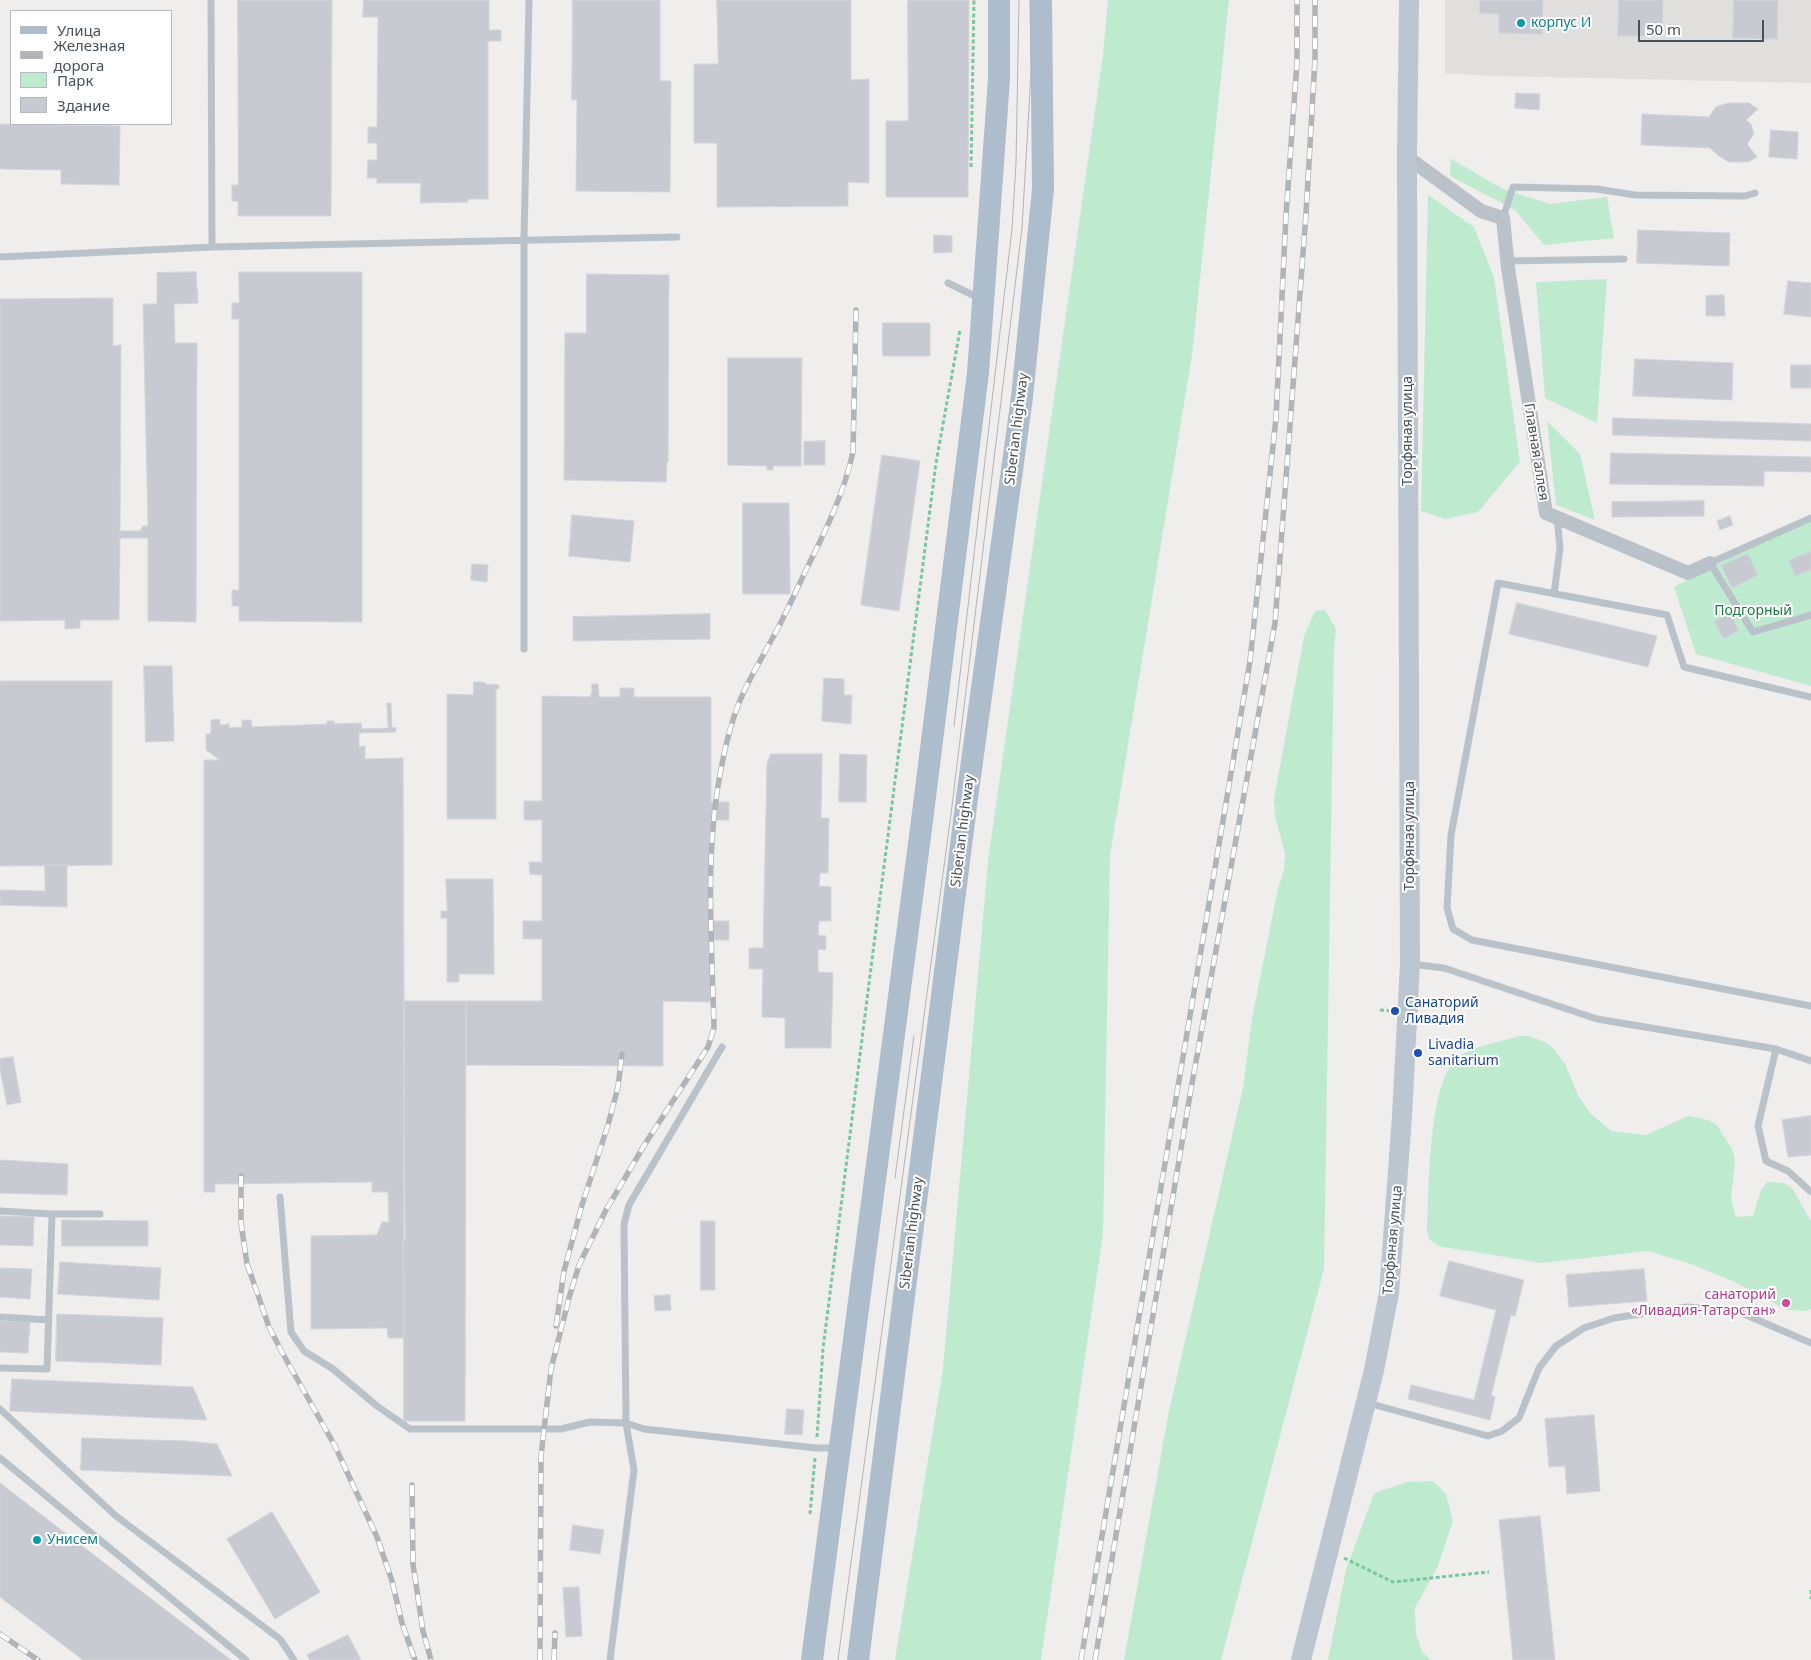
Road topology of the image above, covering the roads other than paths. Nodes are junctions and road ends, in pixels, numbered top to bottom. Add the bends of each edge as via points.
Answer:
1 (211, 0) edge
2 (529, 0) edge
3 (1000, 0) edge
4 (1041, 0) edge
5 (1409, 0) edge
6 (1407, 157) junction
7 (1755, 193) dead end
8 (1503, 218) junction
9 (677, 237) dead end
10 (524, 240) junction
11 (212, 247) junction
12 (0, 258) edge
13 (1624, 259) dead end
14 (1507, 261) junction
15 (948, 283) dead end
16 (975, 296) junction
17 (1556, 517) junction
18 (1811, 518) edge
19 (1710, 563) junction
20 (1554, 594) junction
21 (1811, 614) edge
22 (524, 649) dead end
23 (1811, 696) edge
24 (1410, 964) junction
25 (1811, 1006) edge
26 (722, 1047) dead end
27 (1776, 1049) junction
28 (1811, 1061) edge
29 (1811, 1192) edge
30 (280, 1197) dead end
31 (0, 1211) edge
32 (52, 1214) junction
33 (100, 1214) dead end
34 (0, 1317) edge
35 (49, 1320) junction
36 (1811, 1343) edge
37 (0, 1368) edge
38 (1366, 1402) junction
39 (0, 1409) edge
40 (626, 1424) junction
41 (840, 1448) junction
42 (0, 1458) edge
43 (246, 1660) edge
44 (294, 1660) edge
45 (610, 1660) edge
46 (812, 1660) edge
47 (858, 1660) edge
48 (1301, 1660) edge

1 - 11 lane
2 - 10 lane
3 - 16 main road via 999,79
4 - 47 main road, Siberian highway via 1043,189 1022,397 967,798
5 - 6 street, Торфяная улица
6 - 8 street via 1481,211
6 - 24 street, Торфяная улица
7 - 8 lane via 1744,196 1635,195 1597,189 1513,187
8 - 14 street, Главная аллея
9 - 10 lane
10 - 11 lane
10 - 22 lane
11 - 12 lane
13 - 14 lane
14 - 17 street, Главная аллея via 1546,512
15 - 16 lane
16 - 41 main road via 978,373
17 - 19 street, Главная аллея via 1688,573
17 - 20 lane via 1560,548
18 - 19 lane, Главная аллея
19 - 21 lane via 1752,632
20 - 23 lane via 1668,615 1684,667
20 - 25 lane via 1498,583 1451,835 1447,908 1453,929 1472,940 1493,945
24 - 27 lane via 1444,968 1597,1019
24 - 38 street, Торфяная улица via 1389,1293
26 - 40 lane via 629,1205 624,1224
27 - 28 lane
27 - 29 lane via 1758,1126 1766,1161 1788,1171
30 - 40 lane via 291,1332 304,1351 333,1369 410,1429 561,1429 590,1422
31 - 32 lane
32 - 33 lane
32 - 35 lane
34 - 35 lane
35 - 37 lane via 47,1369
36 - 38 lane via 1737,1311 1687,1307 1614,1318 1584,1328 1556,1346 1539,1368 1519,1418 1502,1431 1488,1436
38 - 48 street, Торфяная улица
39 - 44 lane via 116,1516 280,1640
40 - 41 lane via 644,1429
40 - 45 lane via 634,1470
41 - 46 main road
42 - 43 lane

